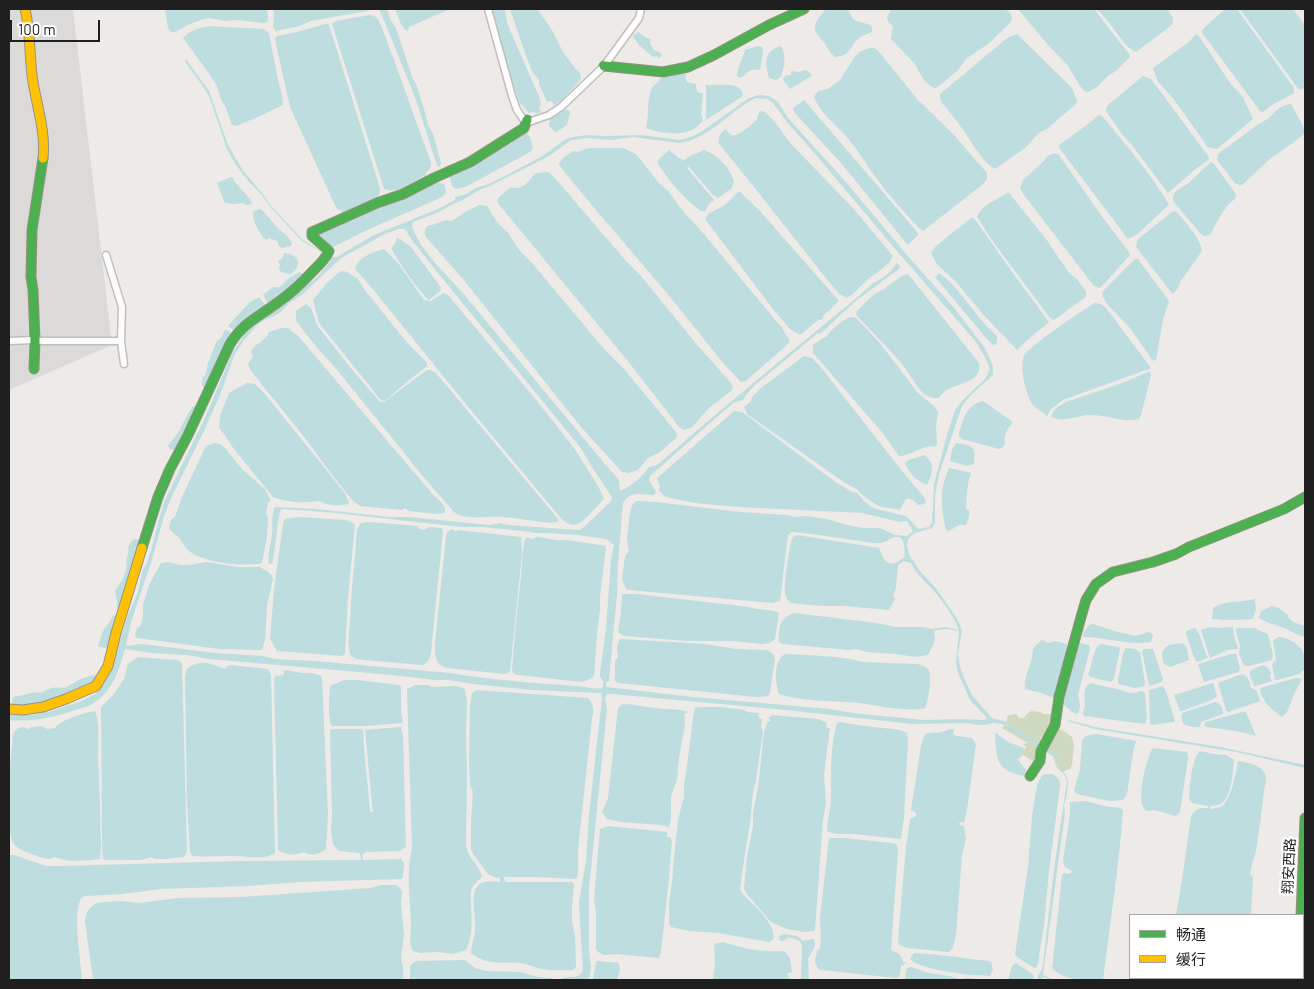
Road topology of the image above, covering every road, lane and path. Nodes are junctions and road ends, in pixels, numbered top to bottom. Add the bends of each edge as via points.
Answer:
1 (25, 9) edge
2 (488, 9) edge
3 (641, 9) edge
4 (804, 9) edge
5 (604, 66) junction
6 (526, 121) junction
7 (106, 255) dead end
8 (35, 340) junction
9 (9, 341) edge
10 (121, 341) junction
11 (124, 364) dead end
12 (34, 369) dead end
13 (1305, 497) edge
14 (9, 709) edge
15 (1030, 776) dead end
16 (1305, 818) edge
17 (1301, 914) edge

1 - 8 street via 44,149 32,230
2 - 6 street via 512,96
3 - 5 street via 639,18
4 - 5 street via 688,68 662,72
5 - 6 street via 561,107 549,115
6 - 14 street via 524,128 470,162 312,232 312,236 329,250 327,256 297,288 247,323 230,344 158,497 103,676 96,686 58,702 23,710
7 - 10 street via 122,307
8 - 9 street
8 - 10 street
8 - 12 street
10 - 11 street
13 - 15 street via 1284,509 1168,557 1113,572 1096,584 1086,600 1059,697 1055,726
16 - 17 street, 翔安西路

